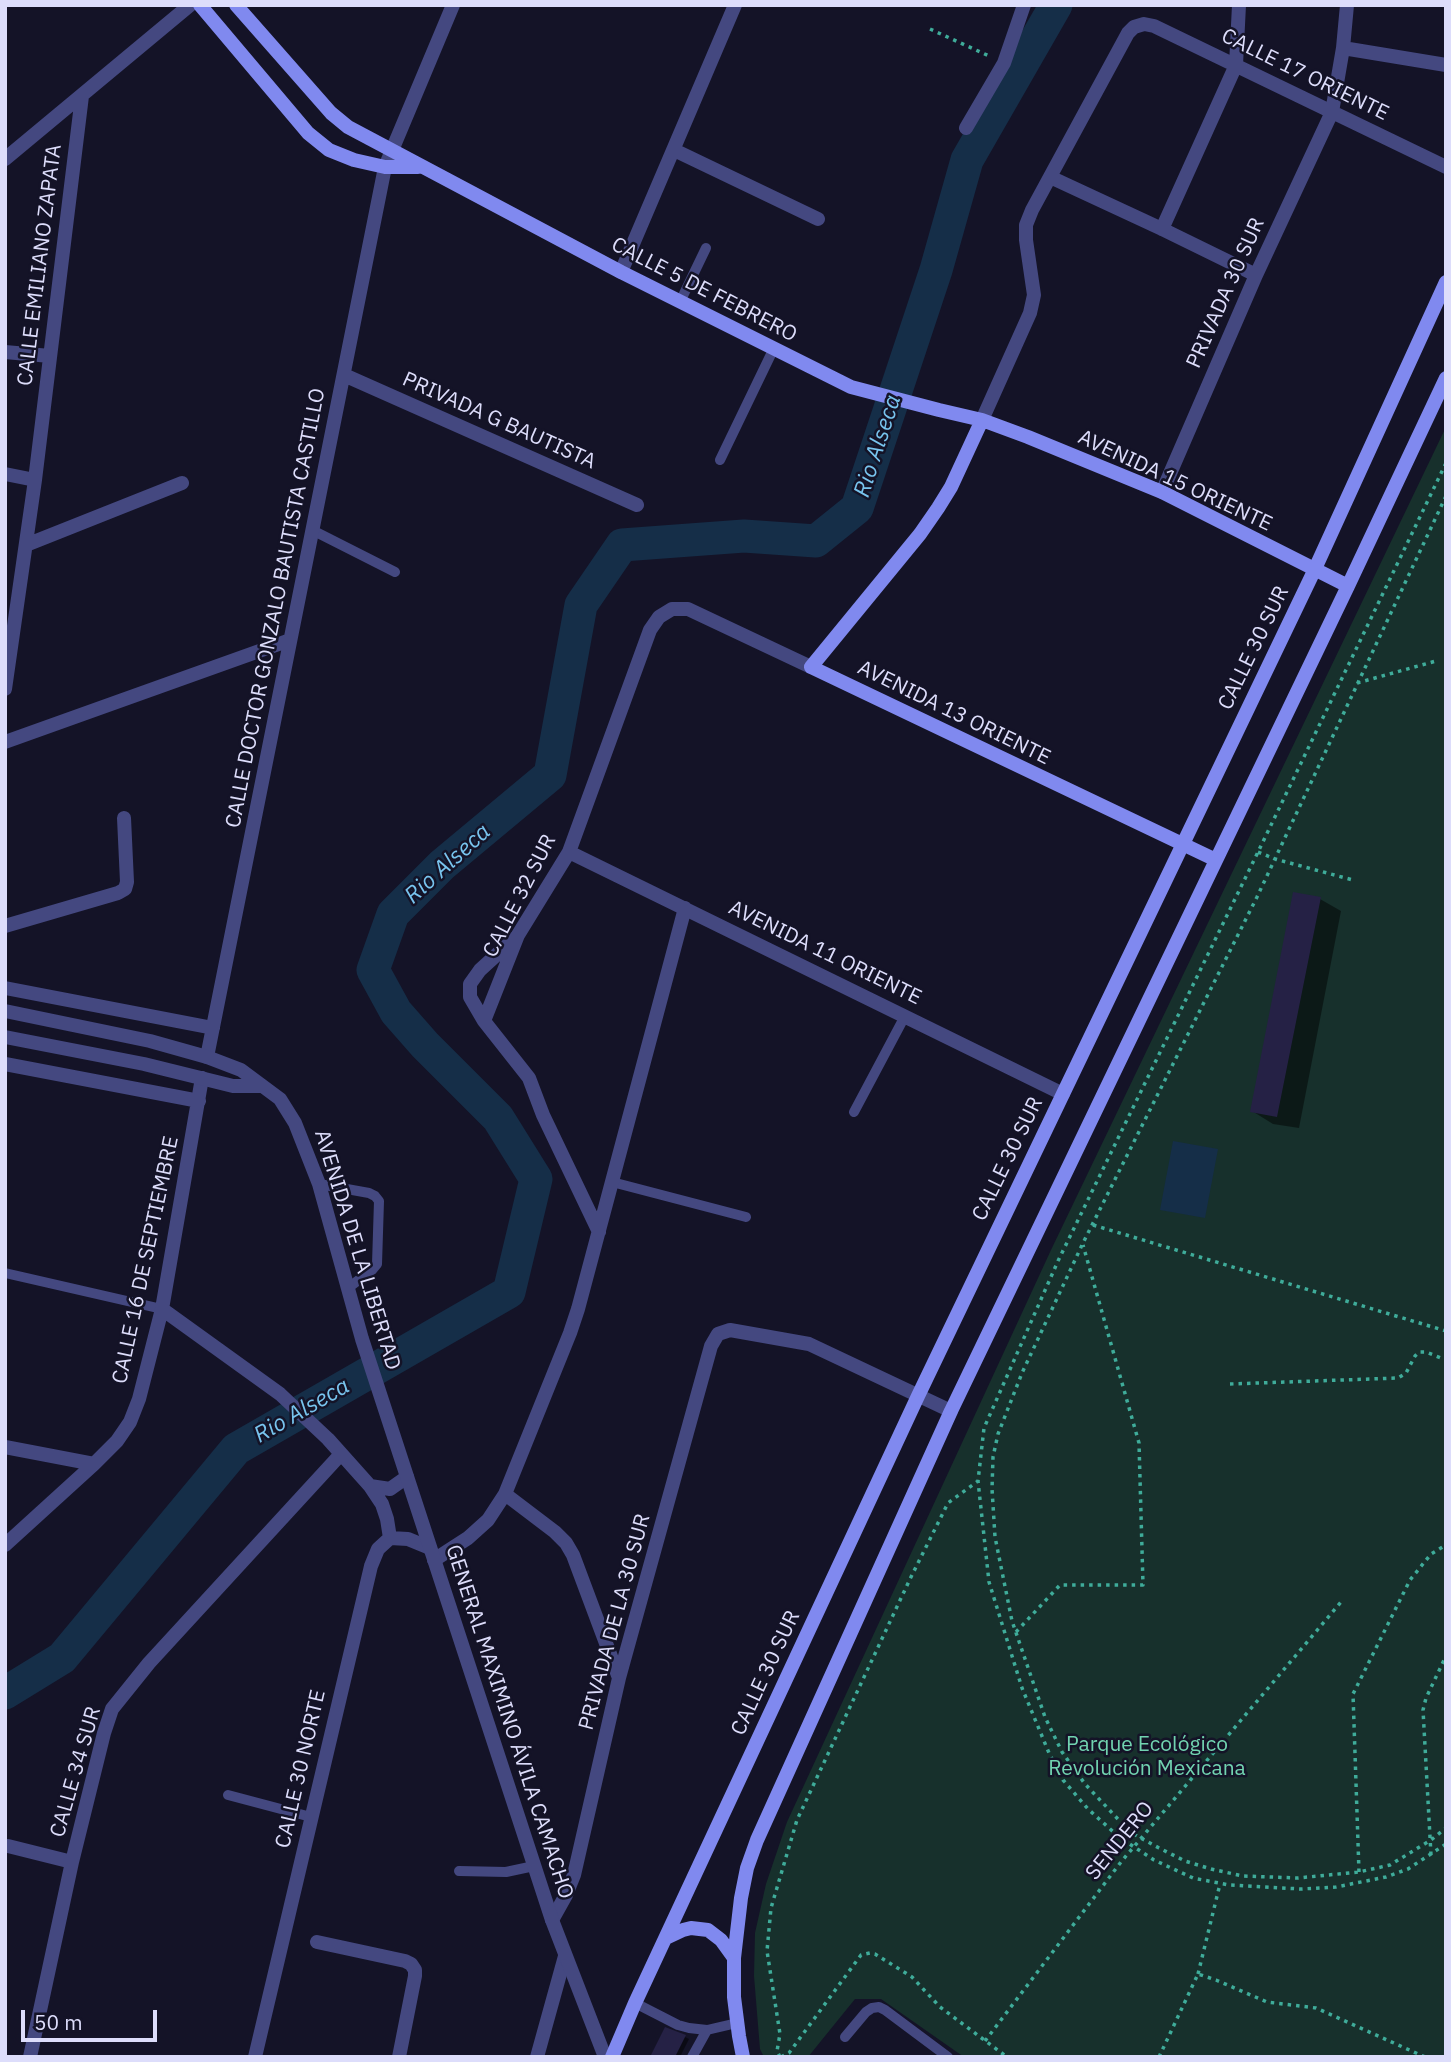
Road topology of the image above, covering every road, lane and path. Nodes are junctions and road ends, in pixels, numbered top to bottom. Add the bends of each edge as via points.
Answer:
1 (190, 5) edge
2 (200, 5) edge
3 (236, 5) edge
4 (453, 5) edge
5 (735, 5) edge
6 (1024, 5) edge
7 (1239, 5) edge
8 (1347, 5) edge
9 (930, 29) dead end
10 (1343, 48) junction
11 (1004, 62) junction
12 (1236, 65) junction
13 (1446, 65) edge
14 (82, 96) junction
15 (1332, 112) junction
16 (966, 128) dead end
17 (391, 150) junction
18 (674, 150) junction
19 (5, 159) edge
20 (385, 167) junction
21 (419, 167) junction
22 (1446, 167) edge
23 (1050, 177) junction
24 (818, 219) dead end
25 (1162, 229) junction
26 (706, 248) dead end
27 (621, 272) junction
28 (1256, 275) junction
29 (1446, 282) edge
30 (680, 302) junction
31 (774, 348) junction
32 (5, 352) edge
33 (50, 356) junction
34 (344, 375) junction
35 (1446, 378) edge
36 (982, 420) junction
37 (720, 460) dead end
38 (1446, 463) edge
39 (5, 474) edge
40 (35, 480) junction
41 (182, 483) dead end
42 (1162, 492) junction
43 (1446, 496) edge
44 (637, 505) dead end
45 (312, 530) junction
46 (26, 545) junction
47 (1314, 570) junction
48 (395, 572) dead end
49 (1348, 586) junction
50 (11, 603) edge
51 (672, 609) joint
52 (290, 640) junction
53 (1436, 661) dead end
54 (811, 667) junction
55 (1357, 683) junction
56 (5, 689) edge
57 (5, 742) edge
58 (124, 818) dead end
59 (1182, 846) junction
60 (569, 852) junction
61 (1258, 852) junction
62 (1275, 859) junction
63 (1216, 860) junction
64 (1353, 880) dead end
65 (685, 908) junction
66 (5, 926) edge
67 (519, 935) junction
68 (5, 988) edge
69 (5, 1010) edge
70 (905, 1016) junction
71 (484, 1021) junction
72 (85, 1027) junction
73 (213, 1028) junction
74 (5, 1037) edge
75 (80, 1051) junction
76 (207, 1057) junction
77 (5, 1064) edge
78 (202, 1078) junction
79 (261, 1086) junction
80 (1063, 1094) junction
81 (199, 1101) junction
82 (854, 1112) dead end
83 (612, 1182) junction
84 (319, 1184) junction
85 (746, 1217) dead end
86 (1093, 1224) junction
87 (598, 1233) junction
88 (1083, 1243) junction
89 (5, 1273) edge
90 (348, 1287) junction
91 (162, 1309) junction
92 (1446, 1331) edge
93 (1446, 1360) edge
94 (1230, 1384) dead end
95 (918, 1396) junction
96 (381, 1398) joint
97 (951, 1411) junction
98 (5, 1447) edge
99 (341, 1454) junction
100 (94, 1464) junction
101 (407, 1477) junction
102 (978, 1481) junction
103 (370, 1486) junction
104 (505, 1494) junction
105 (390, 1538) junction
106 (5, 1545) edge
107 (1446, 1545) edge
108 (432, 1554) junction
109 (1341, 1602) dead end
110 (1016, 1632) junction
111 (1446, 1656) edge
112 (619, 1678) junction
113 (228, 1795) dead end
114 (311, 1817) junction
115 (1446, 1828) edge
116 (1431, 1840) junction
117 (1446, 1844) edge
118 (8, 1846) dead end
119 (1431, 1855) junction
120 (72, 1862) junction
121 (534, 1867) junction
122 (459, 1871) dead end
123 (1359, 1872) junction
124 (1220, 1884) junction
125 (552, 1920) junction
126 (666, 1938) junction
127 (317, 1942) dead end
128 (565, 1956) junction
129 (734, 1958) junction
130 (1198, 1974) junction
131 (635, 2003) junction
132 (737, 2023) junction
133 (707, 2030) junction
134 (845, 2037) dead end
135 (985, 2041) dead end
136 (403, 2056) edge
137 (30, 2057) edge
138 (255, 2057) edge
139 (537, 2057) edge
140 (605, 2057) edge
141 (612, 2057) edge
142 (692, 2057) edge
143 (743, 2057) edge
144 (780, 2057) edge
145 (948, 2057) edge
146 (1160, 2057) edge
147 (1425, 2057) edge

1 - 14 street
2 - 20 main road, CALLE 5 DE FEBRERO via 308,133 329,150
3 - 17 main road, CALLE 5 DE FEBRERO via 331,113
4 - 17 street, CALLE DOCTOR GONZALO BAUTISTA CASTILLO
5 - 18 street
6 - 11 street
7 - 12 street
8 - 10 street
9 - 11 path
10 - 13 street
10 - 15 street
11 - 16 street
12 - 15 street, CALLE 17 ORIENTE
12 - 23 street, CALLE 17 ORIENTE via 1154,26 1134,27
12 - 25 street
14 - 19 street
14 - 33 street, CALLE EMILIANO ZAPATA
15 - 22 street, CALLE 17 ORIENTE
15 - 28 street, PRIVADA 30 SUR
17 - 20 street, CALLE DOCTOR GONZALO BAUTISTA CASTILLO
17 - 21 main road, CALLE 5 DE FEBRERO
18 - 24 street
18 - 27 street
20 - 21 main road, CALLE 5 DE FEBRERO
20 - 34 street, CALLE DOCTOR GONZALO BAUTISTA CASTILLO
21 - 27 main road, CALLE 5 DE FEBRERO
23 - 25 street
23 - 36 street via 1026,225 1034,295 1030,313
25 - 28 street
26 - 30 lane
27 - 30 main road, CALLE 5 DE FEBRERO
28 - 42 street, PRIVADA 30 SUR
29 - 47 main road, CALLE 30 SUR
30 - 31 main road, CALLE 5 DE FEBRERO
31 - 36 main road, CALLE 5 DE FEBRERO via 851,387
31 - 37 lane
32 - 33 street
33 - 40 street, CALLE EMILIANO ZAPATA
34 - 44 street, PRIVADA G BAUTISTA
34 - 45 street, CALLE DOCTOR GONZALO BAUTISTA CASTILLO
35 - 49 main road
36 - 42 main road, AVENIDA 15 ORIENTE
36 - 54 main road via 938,508
38 - 61 path
39 - 40 street
40 - 46 street, CALLE EMILIANO ZAPATA
41 - 46 street
42 - 47 main road, AVENIDA 15 ORIENTE
43 - 55 path
45 - 48 lane
45 - 52 street, CALLE DOCTOR GONZALO BAUTISTA CASTILLO
46 - 50 street, CALLE EMILIANO ZAPATA
47 - 49 main road, AVENIDA 15 ORIENTE
47 - 59 main road, CALLE 30 SUR
49 - 63 main road
50 - 56 street, CALLE EMILIANO ZAPATA
51 - 54 street, AVENIDA 13 ORIENTE via 688,609
51 - 60 street, CALLE 32 SUR via 650,630
52 - 57 street
52 - 73 street, CALLE DOCTOR GONZALO BAUTISTA CASTILLO
53 - 55 path
54 - 59 main road, AVENIDA 13 ORIENTE
55 - 62 path
58 - 66 street via 125,889
59 - 63 main road, AVENIDA 13 ORIENTE
59 - 80 main road, CALLE 30 SUR
60 - 65 street, AVENIDA 11 ORIENTE
60 - 67 street, CALLE 32 SUR
61 - 62 path
61 - 102 path via 1058,1261 984,1428
62 - 64 path
62 - 86 path
63 - 97 main road
65 - 70 street, AVENIDA 11 ORIENTE
65 - 83 street
67 - 71 street, CALLE 32 SUR
67 - 71 street via 470,984 470,997
68 - 73 street
69 - 72 street, AVENIDA DE LA LIBERTAD
70 - 80 street, AVENIDA 11 ORIENTE
70 - 82 lane
71 - 87 street via 529,1078
72 - 75 street
72 - 76 street, AVENIDA DE LA LIBERTAD
73 - 76 street, CALLE DOCTOR GONZALO BAUTISTA CASTILLO
74 - 75 street
75 - 78 street
76 - 78 street, CALLE 16 DE SEPTIEMBRE
76 - 79 street, AVENIDA DE LA LIBERTAD via 241,1070
77 - 81 street
78 - 79 street via 233,1086
78 - 81 street, CALLE 16 DE SEPTIEMBRE
79 - 84 street, AVENIDA DE LA LIBERTAD via 280,1099 295,1123
80 - 95 main road, CALLE 30 SUR
81 - 91 street, CALLE 16 DE SEPTIEMBRE
83 - 85 lane
83 - 87 street
84 - 90 street, AVENIDA DE LA LIBERTAD
84 - 90 lane via 369,1193 379,1201 377,1264
86 - 88 path
86 - 92 path
87 - 104 street via 570,1334
88 - 110 path via 1022,1373 993,1457 995,1537
88 - 110 path via 1139,1443 1143,1585 1060,1585
89 - 91 lane
90 - 96 street, AVENIDA DE LA LIBERTAD
91 - 99 street via 280,1394
91 - 100 street, CALLE 16 DE SEPTIEMBRE via 130,1422
93 - 94 path via 1419,1352 1398,1378
95 - 97 street
95 - 112 street, PRIVADA DE LA 30 SUR via 809,1344 730,1331 718,1334
95 - 126 main road, CALLE 30 SUR
96 - 101 street, GENERAL MAXIMINO ÁVILA CAMACHO
97 - 129 main road via 757,1840 745,1878
98 - 100 street
99 - 103 street
99 - 120 street, CALLE 34 SUR via 112,1709
100 - 106 street, CALLE 16 DE SEPTIEMBRE
101 - 103 street via 390,1489
101 - 108 street, GENERAL MAXIMINO ÁVILA CAMACHO
102 - 124 path via 989,1582 1022,1688 1063,1780 1119,1838 1193,1878
102 - 144 path via 948,1503 797,1820 771,1908 767,1951
103 - 105 street via 382,1504
104 - 108 street via 488,1520 468,1538
104 - 112 street via 566,1543
105 - 108 street via 408,1539
105 - 114 street, CALLE 30 NORTE via 378,1549 371,1566
107 - 123 path via 1410,1580 1353,1694
108 - 121 street, GENERAL MAXIMINO ÁVILA CAMACHO
109 - 135 path, SENDERO via 1122,1862
110 - 123 path via 1062,1752 1130,1832 1185,1861 1243,1876 1298,1878
111 - 116 path via 1423,1710
112 - 125 street, PRIVADA DE LA 30 SUR via 574,1875
113 - 114 lane
114 - 138 street, CALLE 30 NORTE
115 - 116 path
116 - 119 path
116 - 123 path via 1390,1865
117 - 119 path
118 - 120 street
119 - 124 path via 1386,1877 1336,1887
120 - 137 street, CALLE 34 SUR
121 - 122 lane via 506,1872
121 - 125 street, GENERAL MAXIMINO ÁVILA CAMACHO
124 - 130 path
125 - 128 street, GENERAL MAXIMINO ÁVILA CAMACHO
126 - 129 main road via 691,1928 708,1930
126 - 131 main road, CALLE 30 SUR
127 - 136 street via 411,1964 415,1976
128 - 139 street
128 - 140 street, GENERAL MAXIMINO ÁVILA CAMACHO
129 - 132 main road
130 - 146 path
130 - 147 path via 1268,2002 1315,2008
131 - 133 lane via 678,2025
131 - 141 main road, CALLE 30 SUR
132 - 133 lane
132 - 143 main road
133 - 142 lane
134 - 145 lane via 866,2012 879,2007

